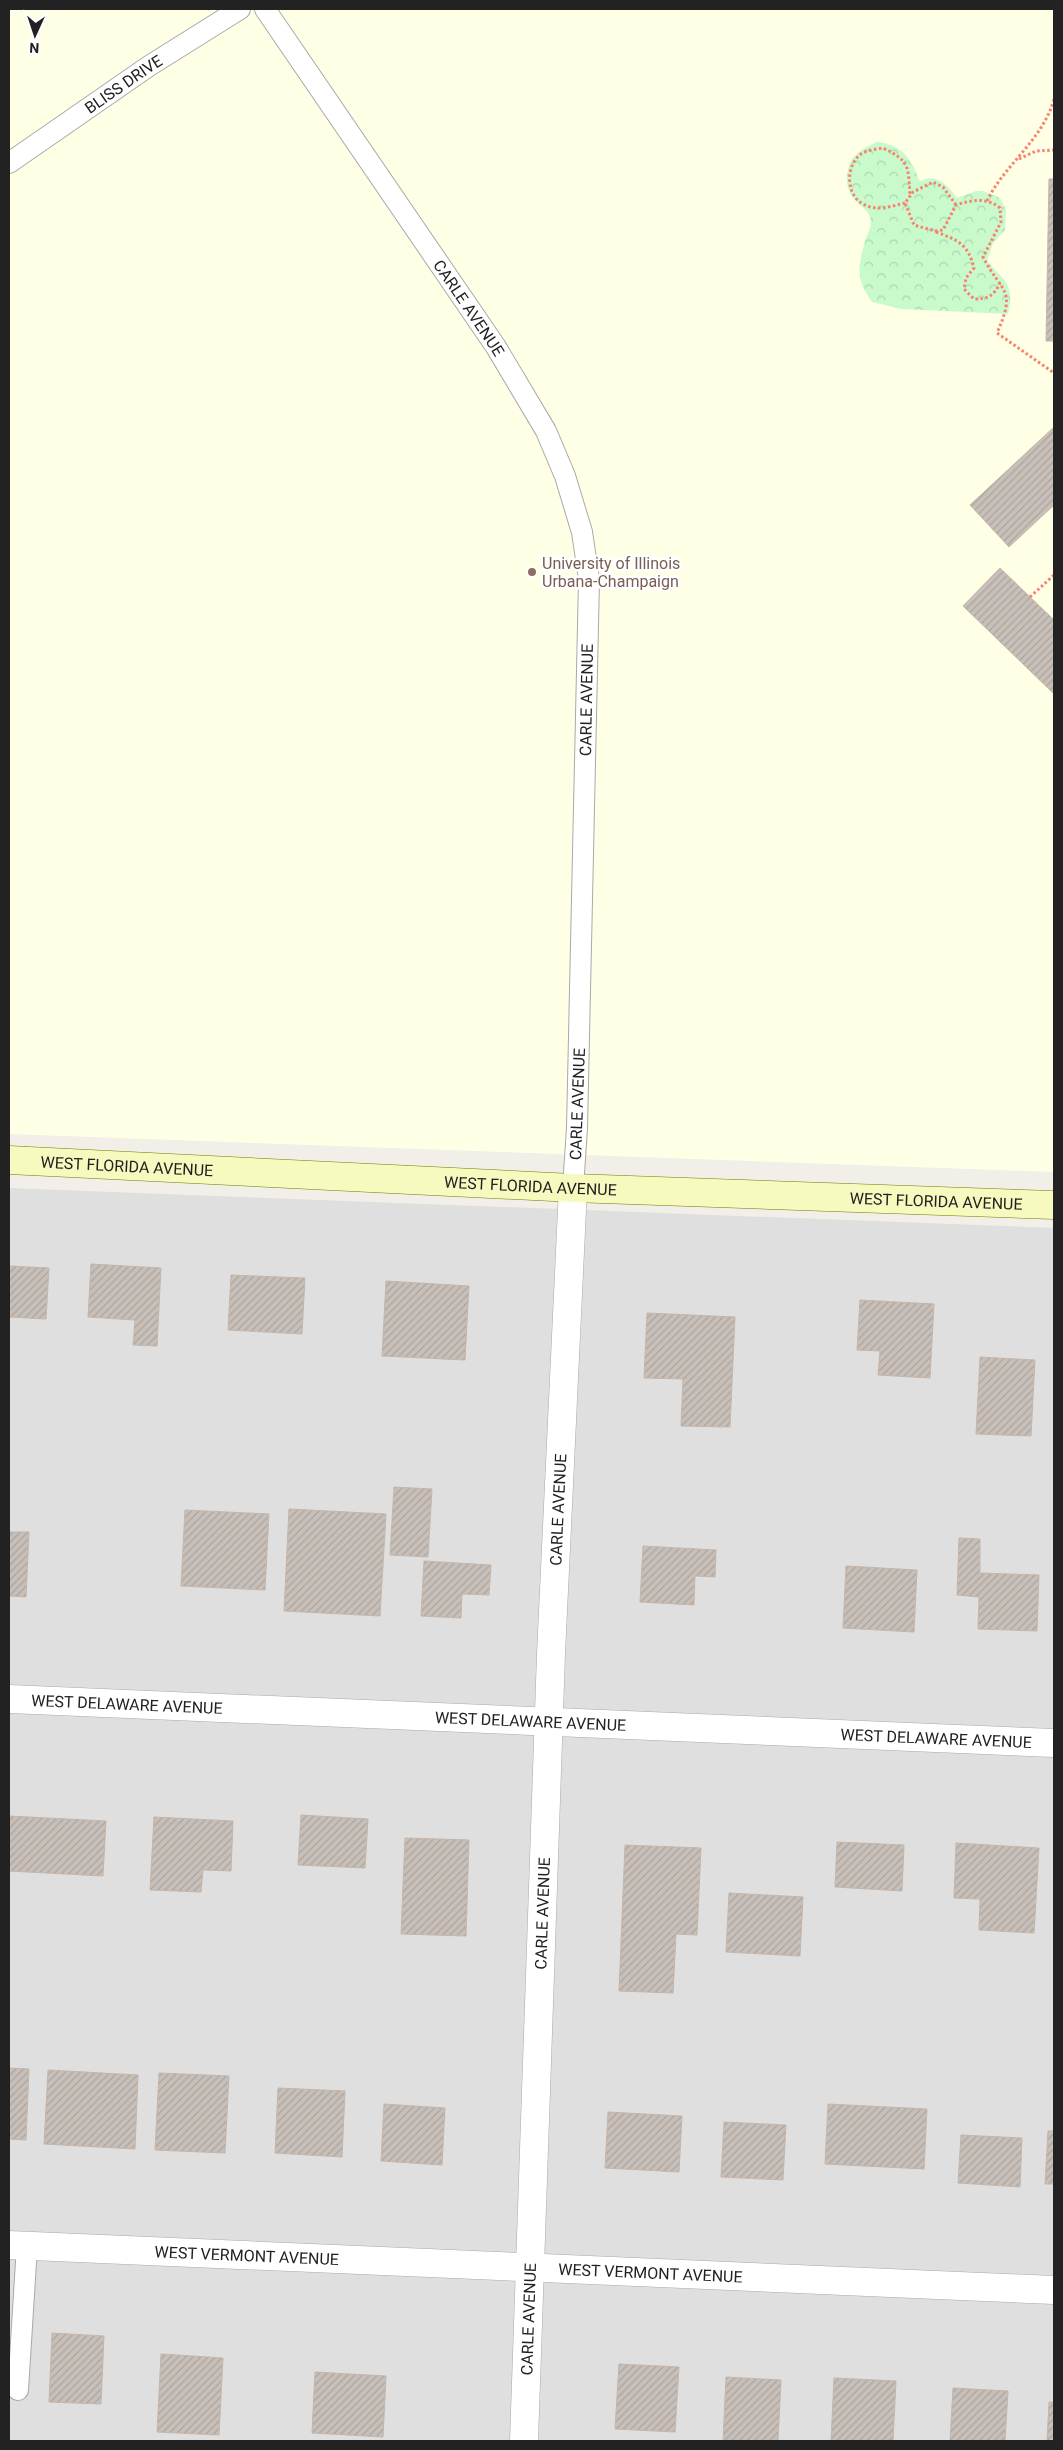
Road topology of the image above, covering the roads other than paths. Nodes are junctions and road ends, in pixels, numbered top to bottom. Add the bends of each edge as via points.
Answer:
1 (240, 9) edge
2 (265, 9) edge
3 (9, 163) edge
4 (9, 1160) edge
5 (573, 1188) junction
6 (1054, 1205) edge
7 (9, 1699) edge
8 (548, 1721) junction
9 (1054, 1742) edge
10 (18, 2245) edge
11 (529, 2267) junction
12 (1054, 2290) edge
13 (18, 2390) dead end
14 (524, 2441) edge

1 - 3 lane, BLISS DRIVE via 149,66
2 - 5 lane, CARLE AVENUE via 496,347 546,431 565,476 582,532 589,579
4 - 5 main road, WEST FLORIDA AVENUE
5 - 6 main road, WEST FLORIDA AVENUE
5 - 8 street, CARLE AVENUE
7 - 8 street, WEST DELAWARE AVENUE
8 - 9 street, WEST DELAWARE AVENUE
8 - 11 street, CARLE AVENUE
10 - 11 street, WEST VERMONT AVENUE
10 - 13 lane
11 - 12 street, WEST VERMONT AVENUE
11 - 14 street, CARLE AVENUE

